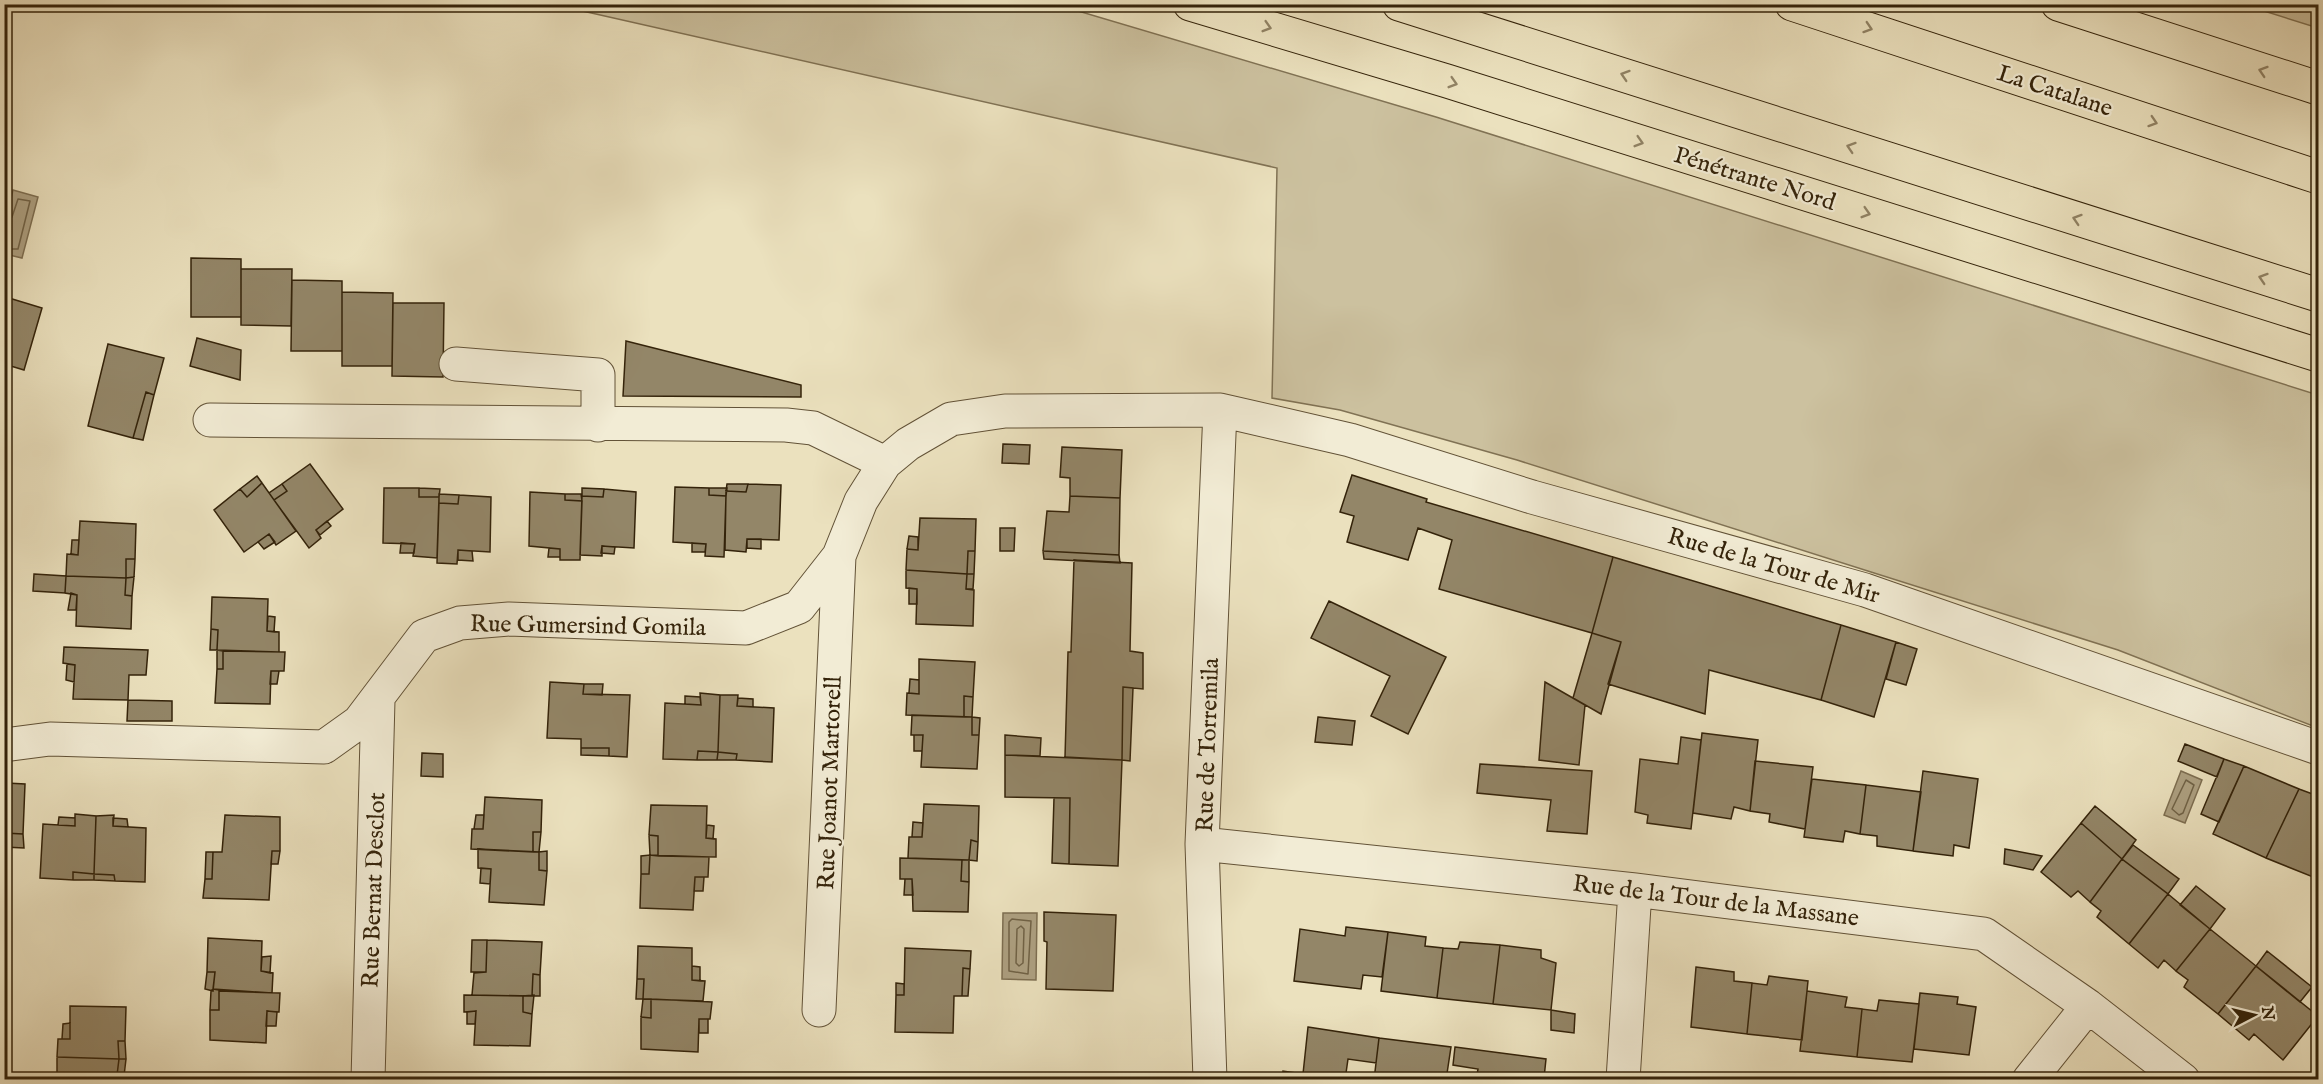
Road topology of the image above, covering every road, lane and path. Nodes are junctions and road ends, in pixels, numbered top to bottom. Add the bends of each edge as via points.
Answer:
1 (1190, 4) edge
2 (1399, 4) edge
3 (1792, 4) edge
4 (2058, 4) edge
5 (2319, 88) edge
6 (2319, 177) edge
7 (2319, 295) edge
8 (2319, 355) edge
9 (456, 364) dead end
10 (1220, 411) junction
11 (210, 420) dead end
12 (586, 424) junction
13 (885, 463) junction
14 (839, 556) junction
15 (378, 700) junction
16 (4, 745) edge
17 (2319, 748) edge
18 (1202, 844) junction
19 (1635, 890) junction
20 (2088, 1006) junction
21 (819, 1010) dead end
22 (368, 1080) edge
23 (1210, 1080) edge
24 (1623, 1080) edge
25 (2029, 1080) edge
26 (2184, 1080) edge

1 -> 8 highway, Pénétrante Nord
7 -> 2 highway
3 -> 6 highway, La Catalane
5 -> 4 highway
9 - 12 street via 598,375
10 - 13 street, Rue Gumersind Gomila via 1005,411 951,419 908,444
10 - 17 street, Rue de la Tour de Mir via 1350,440 1532,497 1865,590
10 - 18 street, Rue de Torremila
11 - 12 street
12 - 13 street via 813,428
13 - 14 street, Rue Gumersind Gomila via 861,501
14 - 15 street, Rue Gumersind Gomila via 799,608 746,628 509,619 460,622 424,636
14 - 21 street, Rue Joanot Martorell
15 - 16 street, Rue Gumersind Gomila via 359,722 324,747 50,739
15 - 22 street, Rue Bernat Desclot
18 - 19 street, Rue de la Tour de la Massane
18 - 23 street, Rue de Torremila
19 - 20 street, Rue de la Tour de la Massane via 1984,934
19 - 24 street
20 - 25 street
20 - 26 street, Rue de la Tour de la Massane

